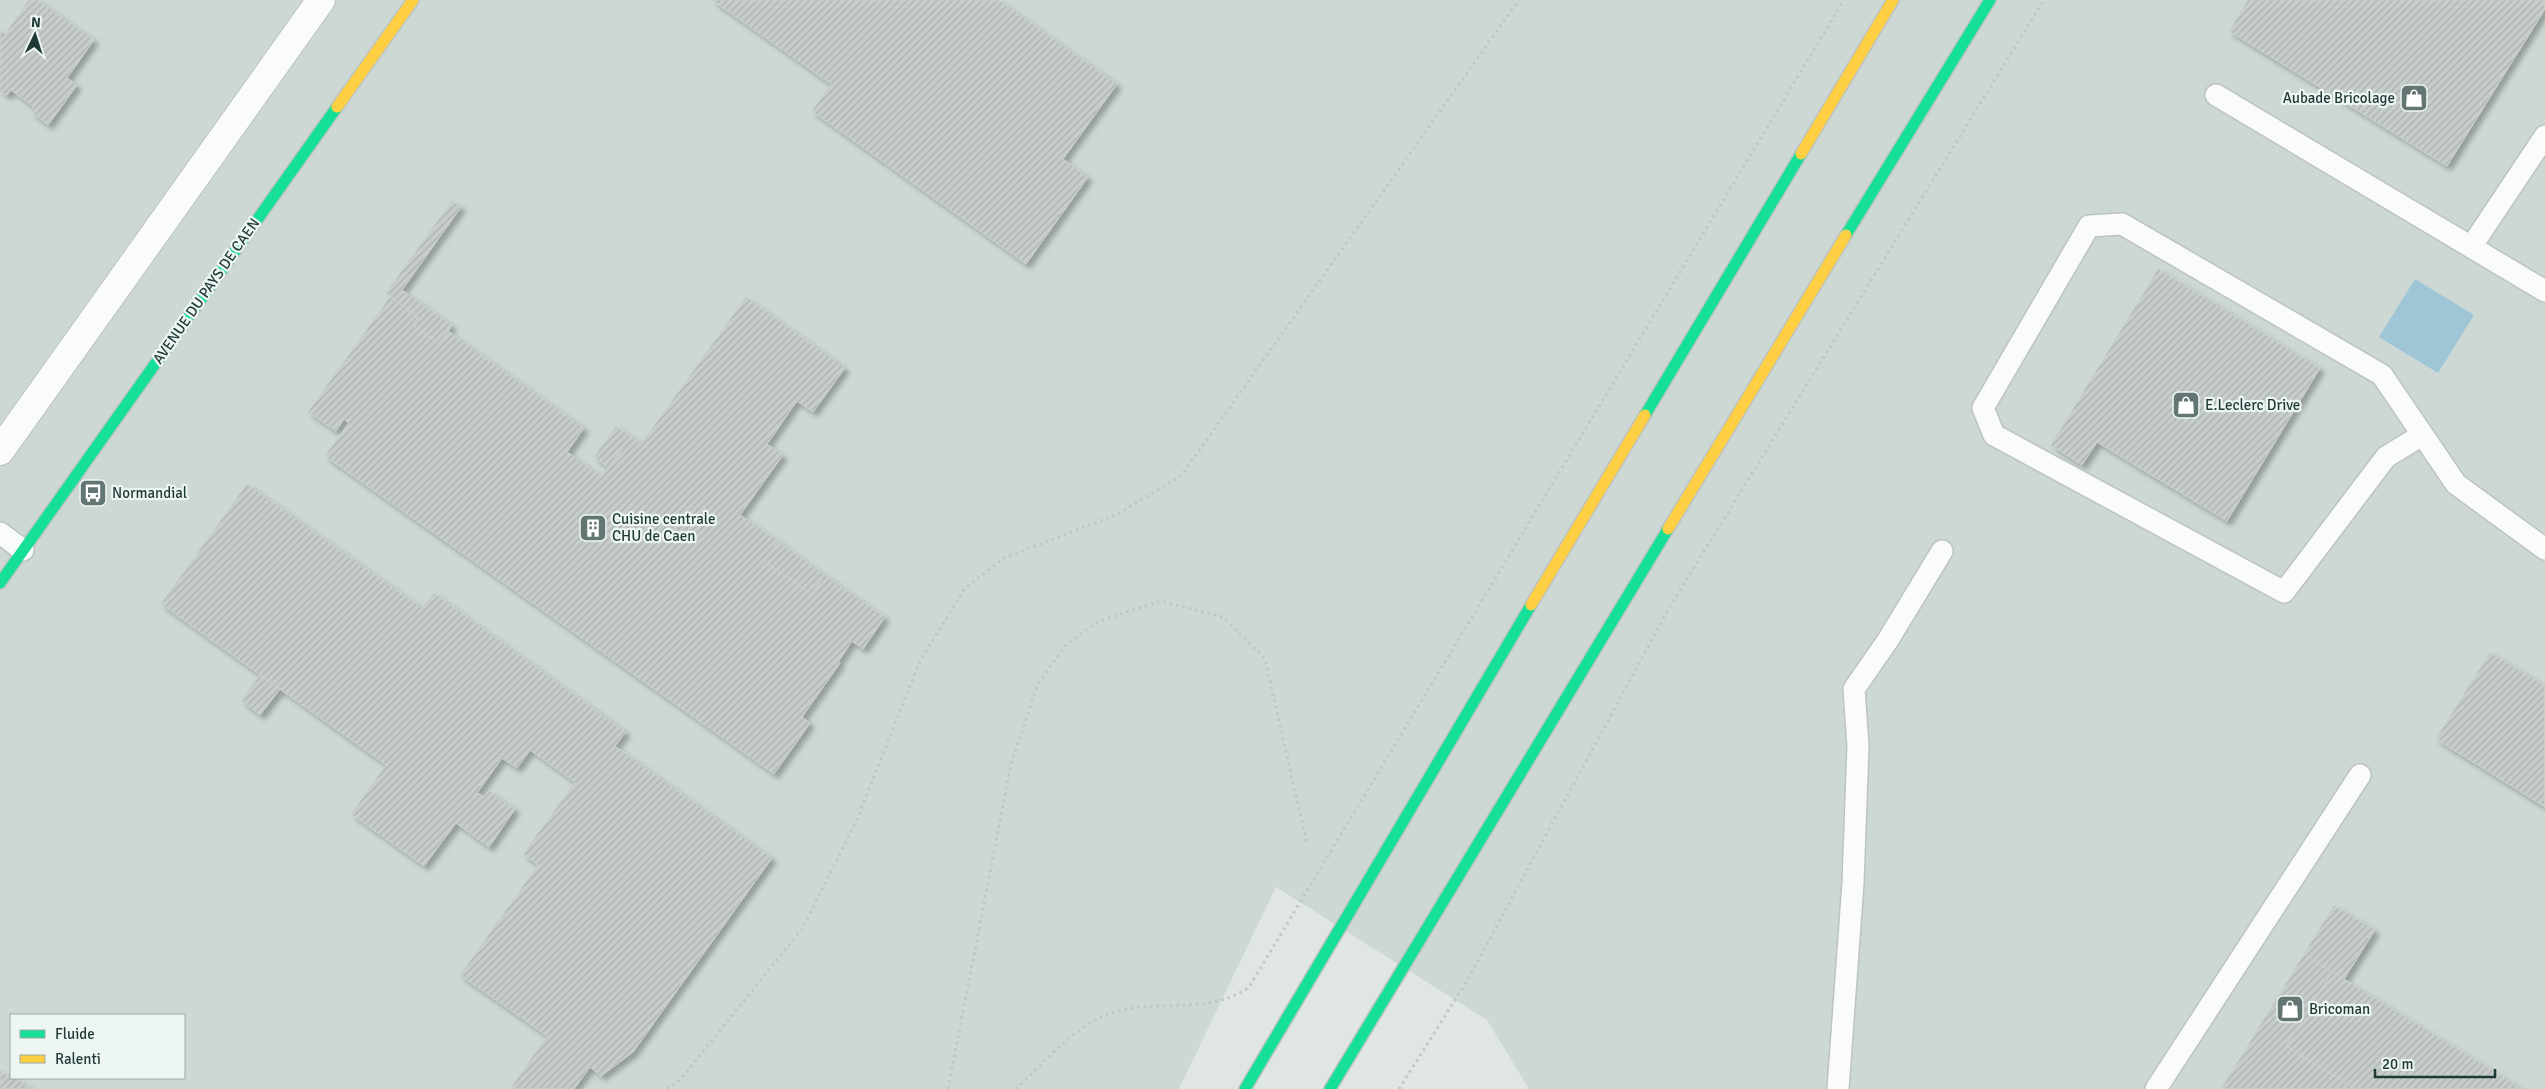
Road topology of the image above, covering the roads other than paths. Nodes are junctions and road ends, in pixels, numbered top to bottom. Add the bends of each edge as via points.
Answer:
1 (321, 0) edge
2 (413, 0) edge
3 (1893, 0) edge
4 (1990, 0) edge
5 (2216, 95) dead end
6 (2545, 136) edge
7 (2471, 247) junction
8 (2545, 291) edge
9 (2422, 434) junction
10 (0, 451) edge
11 (0, 533) edge
12 (2545, 549) edge
13 (23, 550) junction
14 (1942, 551) dead end
15 (0, 583) edge
16 (2360, 775) dead end
17 (1245, 1089) edge
18 (1330, 1089) edge
19 (1838, 1089) edge
20 (2156, 1089) edge

1 - 10 street
2 - 13 main road, AVENUE DU PAYS DE CAEN
3 - 17 main road
4 - 18 main road
5 - 7 lane
6 - 7 lane
7 - 8 lane
9 - 9 lane via 2382,375 2122,224 2089,226 1983,408 1994,435 2284,592 2386,457
9 - 12 lane via 2456,484
11 - 13 lane
13 - 15 main road, AVENUE DU PAYS DE CAEN
14 - 19 lane via 1854,689 1858,746 1853,883
16 - 20 lane

